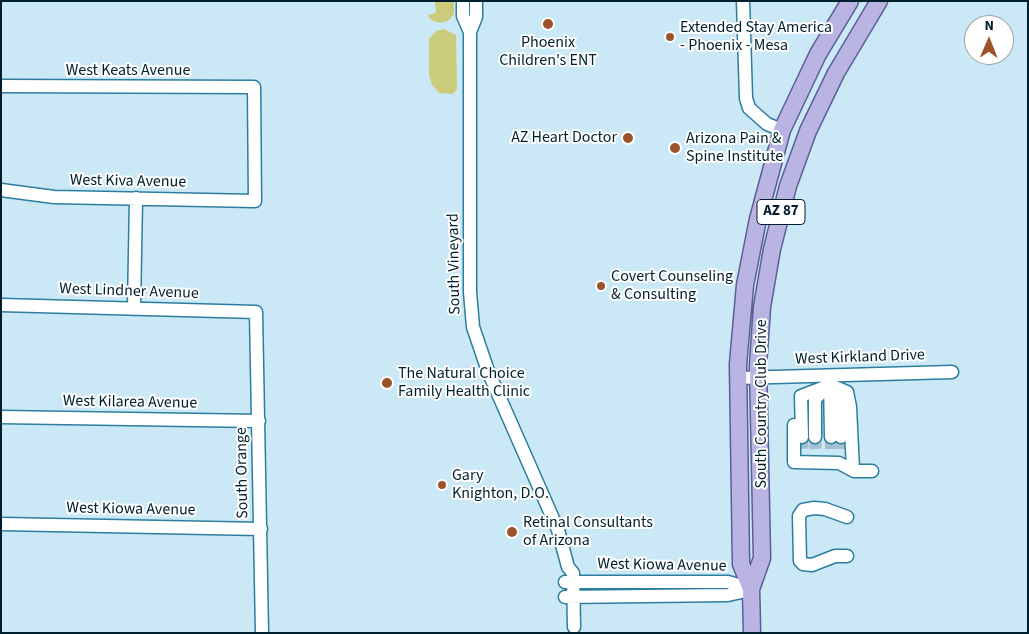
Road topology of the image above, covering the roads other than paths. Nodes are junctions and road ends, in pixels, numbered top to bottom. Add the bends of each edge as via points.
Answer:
1 (463, 1) edge
2 (476, 1) edge
3 (743, 1) edge
4 (850, 1) edge
5 (879, 1) edge
6 (470, 32) junction
7 (1, 86) edge
8 (782, 130) junction
9 (1, 190) edge
10 (136, 198) junction
11 (255, 202) joint
12 (1, 305) edge
13 (134, 309) junction
14 (256, 312) joint
15 (952, 372) dead end
16 (738, 378) junction
17 (759, 378) junction
18 (830, 380) junction
19 (801, 396) junction
20 (1, 417) edge
21 (259, 420) junction
22 (802, 437) tunnel mouth
23 (815, 437) tunnel mouth
24 (836, 437) tunnel mouth
25 (853, 470) junction
26 (872, 471) dead end
27 (847, 517) dead end
28 (1, 524) edge
29 (261, 529) junction
30 (847, 556) dead end
31 (569, 582) junction
32 (751, 589) junction
33 (569, 597) junction
34 (570, 628) dead end
35 (262, 633) edge
36 (752, 633) edge

1 - 6 street, South Vineyard via 463,16
2 - 6 street, South Vineyard via 476,17
3 - 8 street via 749,108 767,124
4 - 8 main road, South Country Club Drive / AZ 87 via 818,54
5 - 17 main road, South Country Club Drive / AZ 87 via 835,74 788,186 766,277
6 - 31 street, South Vineyard via 470,292 473,327 488,371 558,530
7 - 11 street, West Keats Avenue via 254,88
8 - 16 main road, South Country Club Drive / AZ 87 via 750,259 740,329
9 - 10 street, West Kiva Avenue via 54,197
10 - 11 street, West Kiva Avenue
10 - 13 street
12 - 13 street, West Lindner Avenue
13 - 14 street, West Lindner Avenue
14 - 21 street, South Orange
15 - 18 street, West Kirkland Drive
16 - 17 street, West Kirkland Drive
16 - 32 main road, South Country Club Drive / AZ 87 via 741,564
17 - 18 street, West Kirkland Drive
17 - 32 main road, South Country Club Drive / AZ 87 via 762,558
18 - 19 street
18 - 23 street via 815,399
18 - 24 street
18 - 25 street via 847,392
19 - 22 street
19 - 25 street via 795,399 794,462 809,457 836,457
20 - 21 street, West Kilarea Avenue
21 - 29 street, South Orange
25 - 26 street
27 - 30 street via 814,508 803,510 799,516 800,561 803,564 812,565 835,556
28 - 29 street, West Kiowa Avenue
29 - 35 street, South Orange
31 - 32 street, West Kiowa Avenue via 728,582
31 - 33 street, South Vineyard
32 - 33 street, West Kiowa Avenue via 728,595
32 - 36 main road, South Country Club Drive / AZ 87
33 - 34 street, South Vineyard

